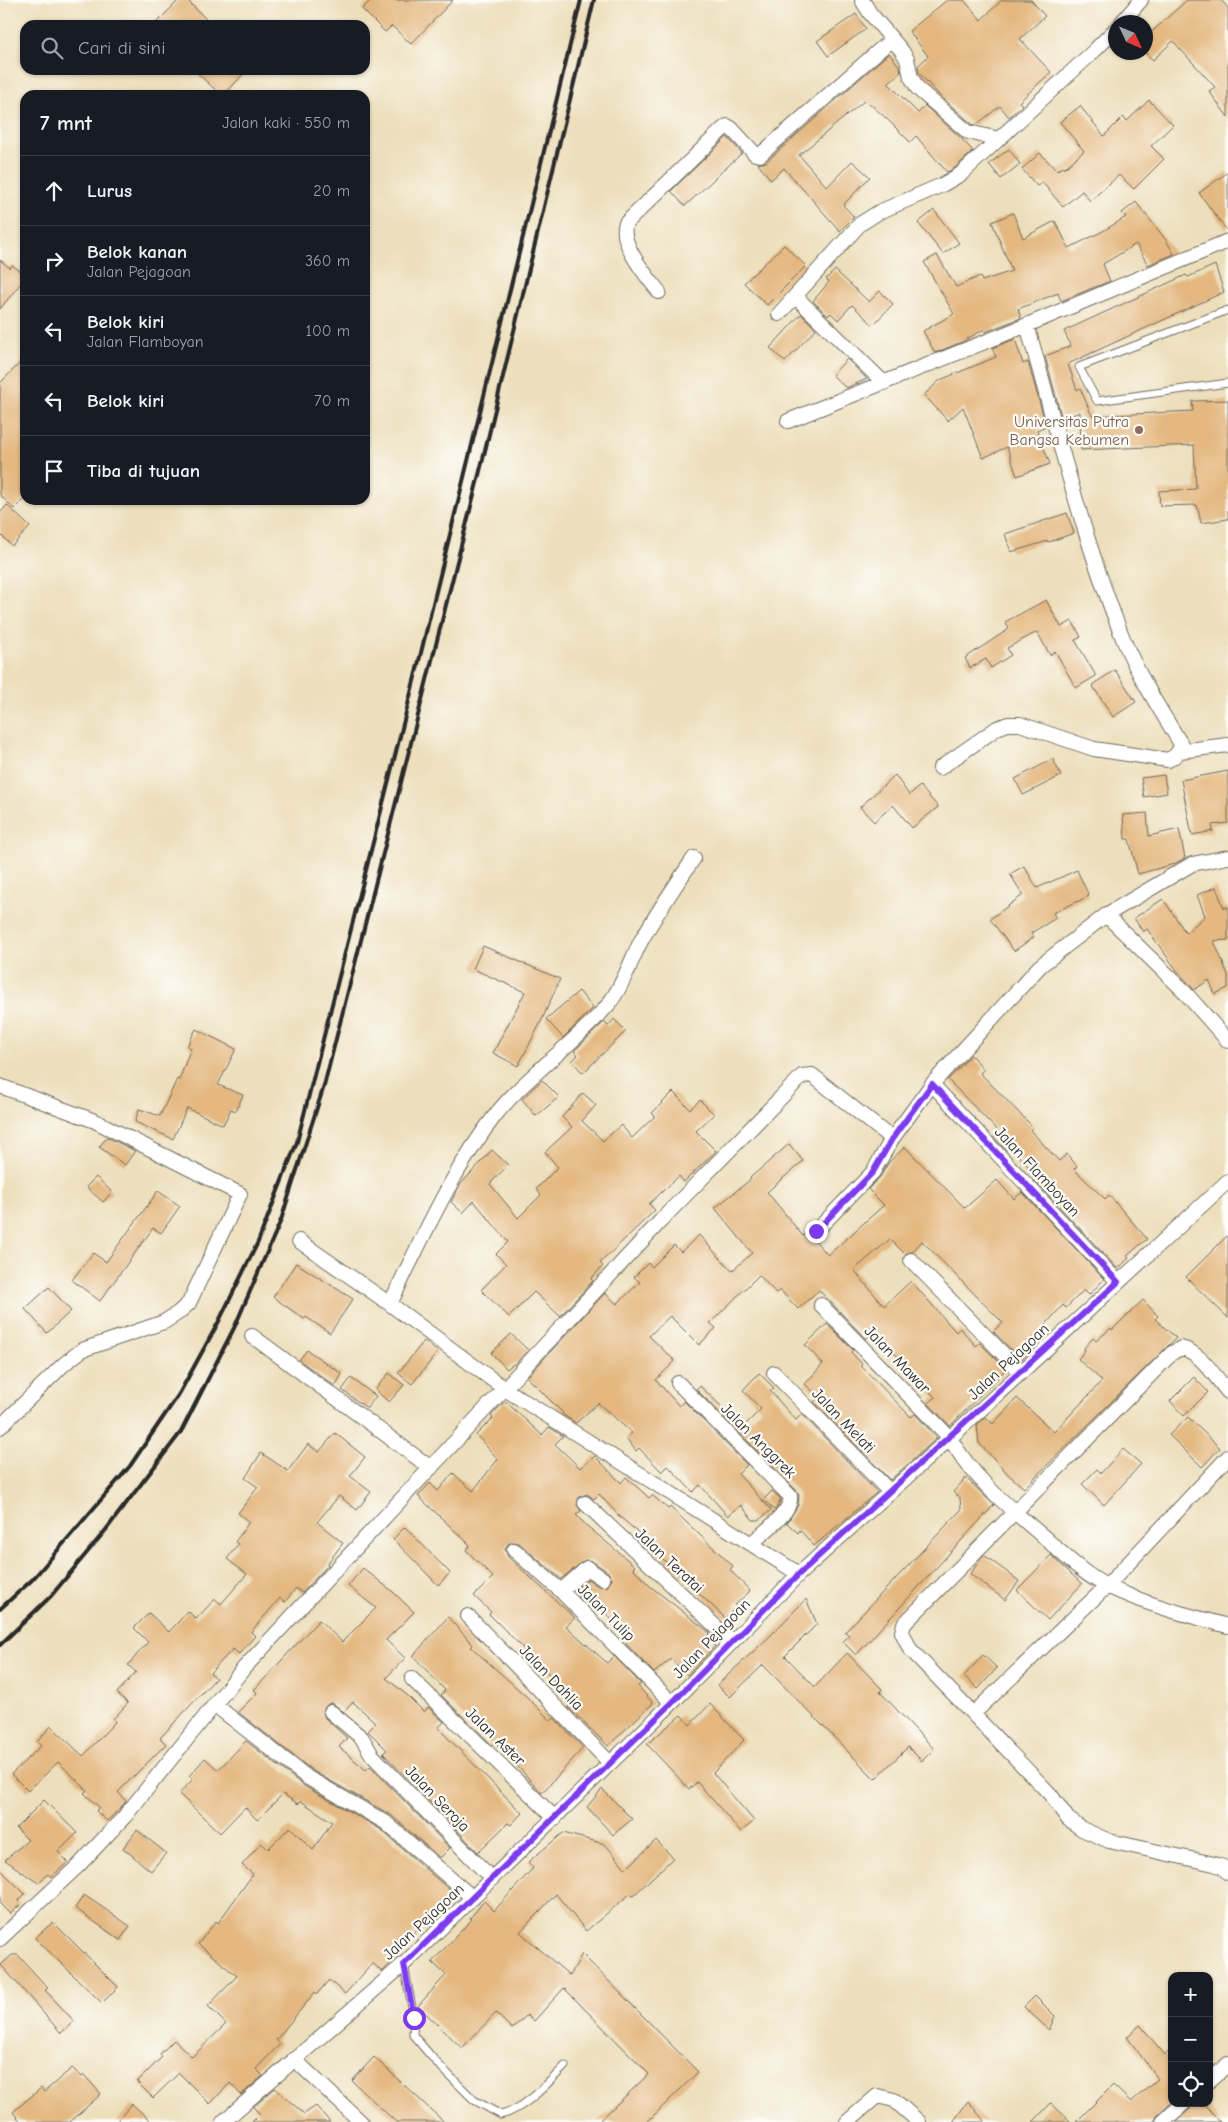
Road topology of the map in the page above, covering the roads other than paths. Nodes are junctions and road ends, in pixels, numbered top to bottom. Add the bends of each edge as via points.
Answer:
1 (862, 0) edge
2 (1141, 0) edge
3 (1128, 15) edge
4 (1108, 37) edge
5 (892, 39) junction
6 (999, 139) junction
7 (1228, 241) edge
8 (659, 292) dead end
9 (795, 296) junction
10 (1228, 310) edge
11 (779, 314) dead end
12 (1026, 325) junction
13 (884, 382) junction
14 (1228, 383) edge
15 (788, 421) dead end
16 (1228, 745) edge
17 (1180, 751) junction
18 (940, 768) dead end
19 (1228, 857) edge
20 (694, 858) dead end
21 (1106, 915) junction
22 (1228, 1041) edge
23 (932, 1084) junction
24 (0, 1086) edge
25 (892, 1139) junction
26 (1228, 1181) edge
27 (816, 1231) dead end
28 (299, 1241) dead end
29 (911, 1260) dead end
30 (1118, 1282) junction
31 (390, 1304) junction
32 (821, 1305) dead end
33 (252, 1336) dead end
34 (1021, 1372) junction
35 (774, 1373) dead end
36 (678, 1383) dead end
37 (505, 1389) junction
38 (1228, 1392) edge
39 (0, 1427) edge
40 (950, 1438) junction
41 (1228, 1457) edge
42 (431, 1468) junction
43 (890, 1492) junction
44 (585, 1504) dead end
45 (1014, 1512) junction
46 (751, 1544) junction
47 (514, 1550) dead end
48 (799, 1574) junction
49 (603, 1579) dead end
50 (1107, 1586) junction
51 (561, 1591) junction
52 (468, 1616) dead end
53 (1228, 1626) edge
54 (731, 1641) junction
55 (412, 1679) dead end
56 (672, 1703) junction
57 (214, 1705) junction
58 (331, 1712) dead end
59 (973, 1714) junction
60 (610, 1763) junction
61 (555, 1818) junction
62 (1228, 1873) edge
63 (492, 1879) junction
64 (473, 1898) junction
65 (0, 1939) edge
66 (404, 1964) junction
67 (294, 2059) junction
68 (1228, 2064) edge
69 (565, 2066) dead end
70 (1213, 2077) edge
71 (1180, 2107) edge
72 (223, 2122) edge
73 (361, 2122) edge
74 (847, 2122) edge
75 (919, 2122) edge
76 (1163, 2122) edge

1 - 5 street
2 - 3 street
4 - 6 street
5 - 6 street via 907,59 918,89 968,132
5 - 8 street via 760,155 755,154 727,126 626,222 624,232 629,246
6 - 9 street via 952,180 879,212 860,224
7 - 12 street
9 - 11 street
9 - 13 street
10 - 14 lane via 1079,366 1098,401
12 - 13 street
12 - 17 street via 1096,565 1124,642 1181,744
13 - 15 street
16 - 17 street
17 - 18 street via 1168,760 1094,749 1020,724 1008,724 997,728
19 - 21 street via 1192,864
20 - 31 street via 658,909 608,1004 498,1113 464,1161
21 - 22 street via 1181,988
21 - 23 street via 1040,966
23 - 25 street
23 - 30 street, Jalan Flamboyan
24 - 39 street via 96,1121 240,1194 189,1302 178,1313 164,1322 82,1350
25 - 27 street via 873,1172
25 - 37 street via 812,1075 802,1076 693,1187
26 - 30 street, Jalan Pejagoan
28 - 31 street
29 - 34 street
30 - 34 street, Jalan Pejagoan
31 - 37 street
32 - 40 street, Jalan Mawar
33 - 42 street
34 - 40 street, Jalan Pejagoan
35 - 43 street, Jalan Melati
36 - 46 street, Jalan Anggrek via 790,1496 787,1510
37 - 42 street
37 - 46 street
38 - 45 street via 1196,1355 1181,1348 1172,1353
40 - 43 street, Jalan Pejagoan
40 - 45 street, Jalan Mawar via 964,1462
41 - 50 street
42 - 57 street via 244,1668
43 - 48 street, Jalan Pejagoan
44 - 54 street, Jalan Teratai
45 - 50 street, Jalan Mawar via 1066,1557
45 - 59 street via 904,1624 902,1632 910,1649
46 - 48 street
47 - 51 street, Jalan Tulip
48 - 54 street, Jalan Pejagoan
49 - 51 street via 587,1568
50 - 53 street, Jalan Mawar via 1164,1609
50 - 59 street
51 - 56 street, Jalan Tulip
52 - 60 street, Jalan Dahlia
54 - 56 street, Jalan Pejagoan
55 - 61 street, Jalan Aster
56 - 60 street, Jalan Pejagoan
57 - 64 street via 308,1778 385,1822
57 - 65 street via 124,1816
58 - 63 street, Jalan Seroja via 362,1738 372,1754
59 - 62 street via 1050,1794 1068,1819 1082,1829 1109,1840 1214,1864
60 - 61 street, Jalan Pejagoan
61 - 63 street, Jalan Pejagoan
63 - 64 street, Jalan Pejagoan
64 - 66 street, Jalan Pejagoan
66 - 67 street, Jalan Pejagoan
66 - 69 lane via 414,2018 413,2035 474,2100 501,2115 508,2114 538,2093
67 - 72 street, Jalan Pejagoan
67 - 73 street
68 - 70 street
71 - 76 street
74 - 75 street via 877,2096 894,2100

